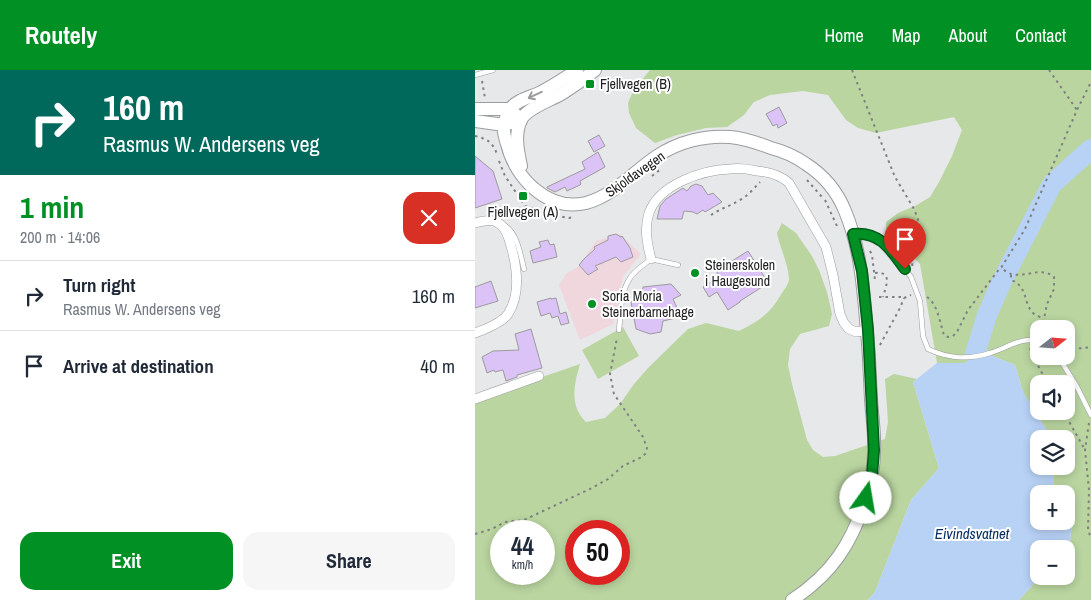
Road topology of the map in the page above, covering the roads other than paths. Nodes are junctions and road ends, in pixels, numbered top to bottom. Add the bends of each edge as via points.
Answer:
1 (493, 70) edge
2 (577, 70) edge
3 (595, 70) edge
4 (478, 75) edge
5 (475, 108) edge
6 (510, 109) junction
7 (521, 120) junction
8 (475, 121) edge
9 (504, 125) junction
10 (524, 178) junction
11 (475, 223) edge
12 (499, 224) junction
13 (858, 233) junction
14 (651, 259) junction
15 (678, 265) dead end
16 (524, 269) dead end
17 (619, 330) road end
18 (868, 330) junction
19 (475, 333) edge
20 (1030, 341) edge
21 (1063, 365) edge
22 (539, 376) dead end
23 (475, 399) edge
24 (1091, 414) edge
25 (792, 600) edge

1 - 4 lane
2 -> 6 main road
3 - 7 main road via 525,114
5 - 6 main road
6 - 7 main road
6 - 9 main road
7 - 9 main road
7 - 10 main road via 517,132
8 - 9 main road
9 - 10 main road, Skjoldavegen via 514,166
10 - 13 main road, Skjoldavegen via 553,202 583,204 613,191 675,146 711,137 731,137 753,141 804,162 830,185
11 - 12 street via 489,220
12 - 16 lane via 513,233
12 - 19 street via 508,236 515,258 515,297 507,315 489,328
13 - 18 main road, Skjoldavegen
13 - 20 lane via 884,242 911,277 918,294 923,336 928,349 940,355 968,358
14 - 15 lane
14 - 17 lane via 630,277 625,287
14 - 18 street via 646,224 649,211 671,186 688,178 730,168 769,172 789,183 826,247 844,323 856,332
18 - 25 main road, Skjoldavegen via 874,450 866,498 837,560 822,578
21 - 24 lane
22 - 23 street

